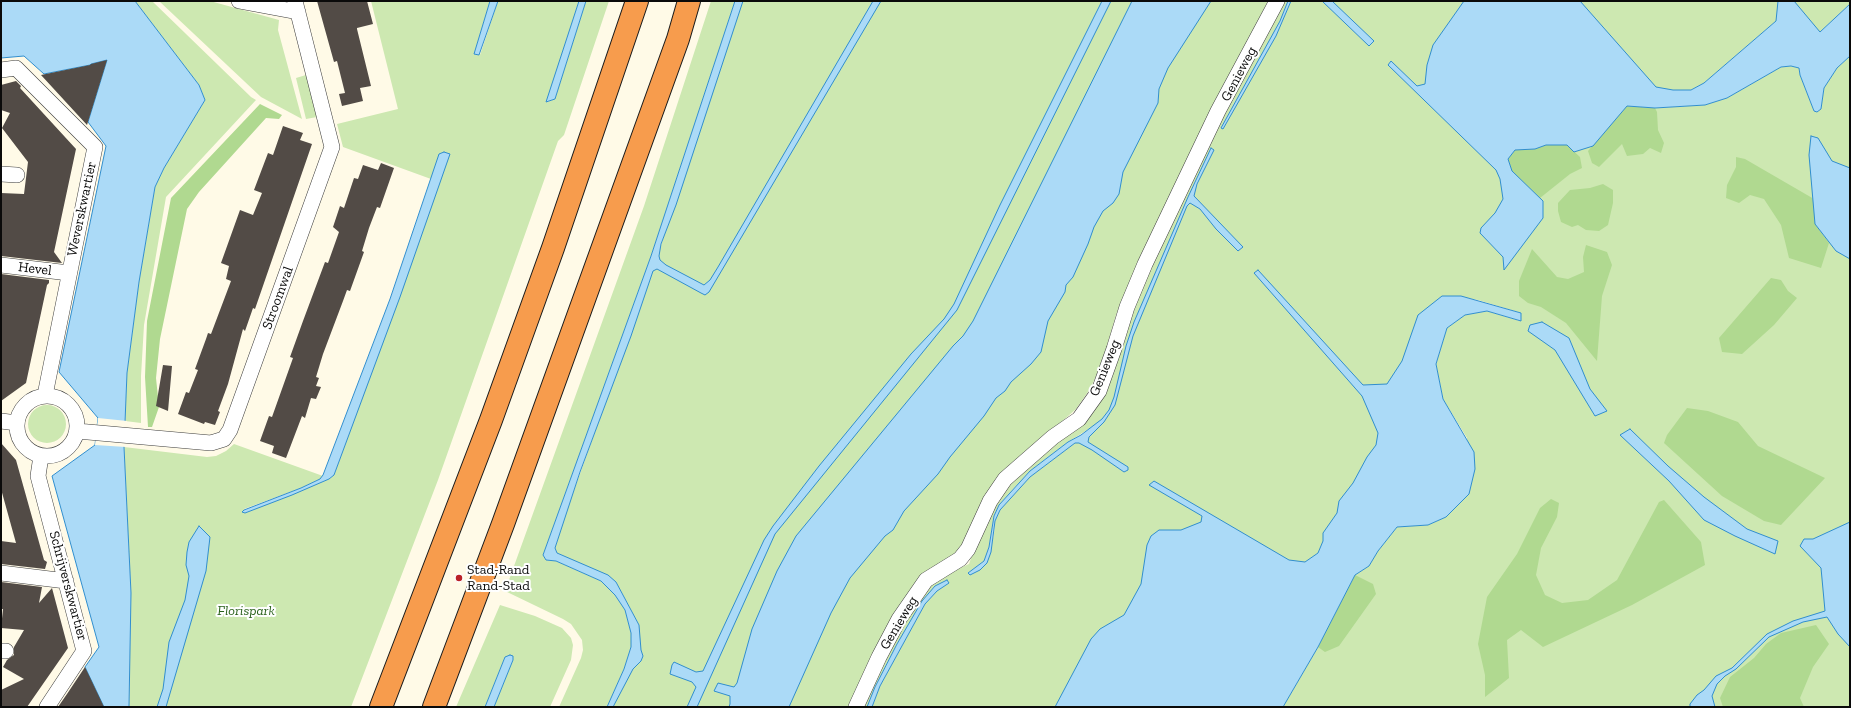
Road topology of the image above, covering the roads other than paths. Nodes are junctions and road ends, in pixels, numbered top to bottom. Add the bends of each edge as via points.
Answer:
1 (239, 1) edge
2 (637, 1) edge
3 (689, 1) edge
4 (1277, 1) edge
5 (296, 7) edge
6 (1, 70) edge
7 (1, 174) edge
8 (17, 175) dead end
9 (1, 265) edge
10 (69, 274) junction
11 (45, 396) junction
12 (1, 421) edge
13 (17, 423) junction
14 (77, 430) junction
15 (41, 456) junction
16 (1, 573) edge
17 (66, 581) junction
18 (47, 707) edge
19 (381, 707) edge
20 (434, 707) edge
21 (856, 707) edge

1 - 5 street, Stroomwal
2 - 19 highway via 491,420
3 - 20 highway via 676,46
4 - 21 street, Genieweg via 1218,112 1145,264 1127,307 1099,391 1079,419 1053,437 1005,478 990,500 968,549 960,559 926,580 896,626
5 - 14 street, Stroomwal via 332,147 230,430 224,439 211,443
6 - 10 street, Weverskwartier via 16,68 95,147
7 - 8 street
9 - 10 street, Hevel
10 - 11 street, Weverskwartier
11 - 13 street via 26,404
11 - 14 street via 54,396 68,404 75,416
12 - 13 street
13 - 15 street via 20,439
14 - 15 street via 70,446 52,455
15 - 17 street, Schrijverskwartier via 38,476
16 - 17 street
17 - 18 street, Schrijverskwartier via 84,651

